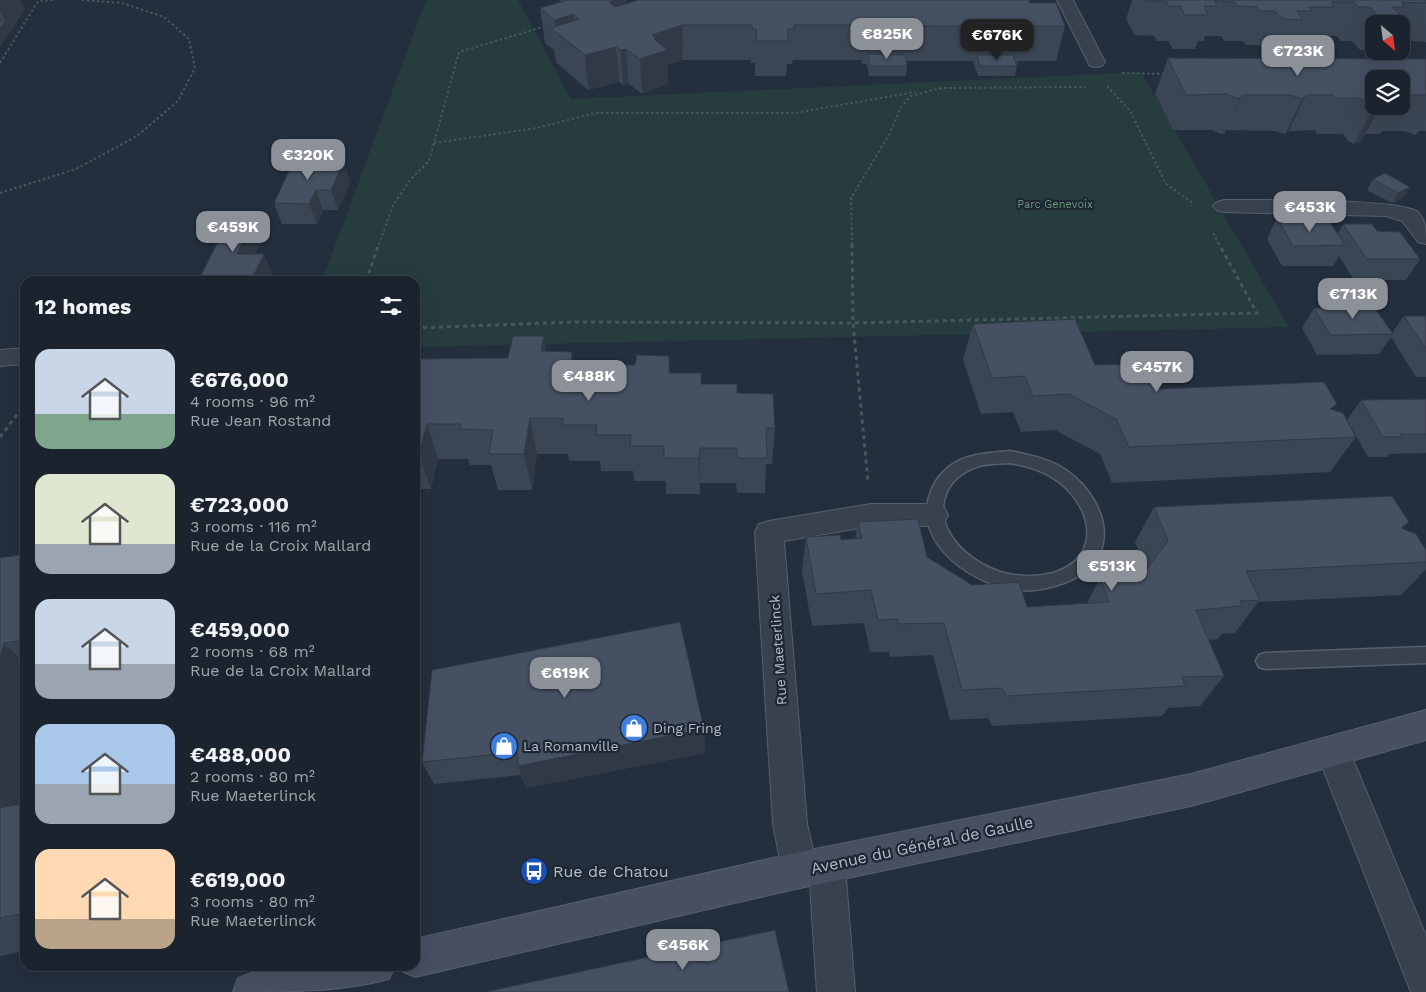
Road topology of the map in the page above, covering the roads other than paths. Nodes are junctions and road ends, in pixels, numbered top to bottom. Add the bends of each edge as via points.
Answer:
1 (1065, 0) edge
2 (1098, 68) road end
3 (1224, 206) dead end
4 (1426, 237) edge
5 (20, 356) edge
6 (0, 358) edge
7 (934, 515) junction
8 (1426, 655) edge
9 (1265, 661) dead end
10 (1426, 725) edge
11 (1333, 751) junction
12 (813, 868) junction
13 (420, 957) edge
14 (352, 971) edge
15 (1426, 982) edge
16 (252, 992) edge
17 (836, 992) edge

1 - 2 street
3 - 4 street via 1386,210 1410,216
5 - 6 street
7 - 7 lane via 940,535 955,554 976,570 1002,580 1030,584 1055,581 1076,570 1090,555 1096,536 1096,522 1079,490 1060,474 1036,463 1010,457 985,458 963,465 946,478 936,494
7 - 12 street, Rue Maeterlinck via 871,515 769,532 790,824
8 - 9 lane
10 - 11 main road, Avenue du Général de Gaulle
11 - 12 main road, Avenue du Général de Gaulle via 1191,790
11 - 15 street
12 - 13 main road, Avenue du Général de Gaulle
12 - 17 street
14 - 16 main road

